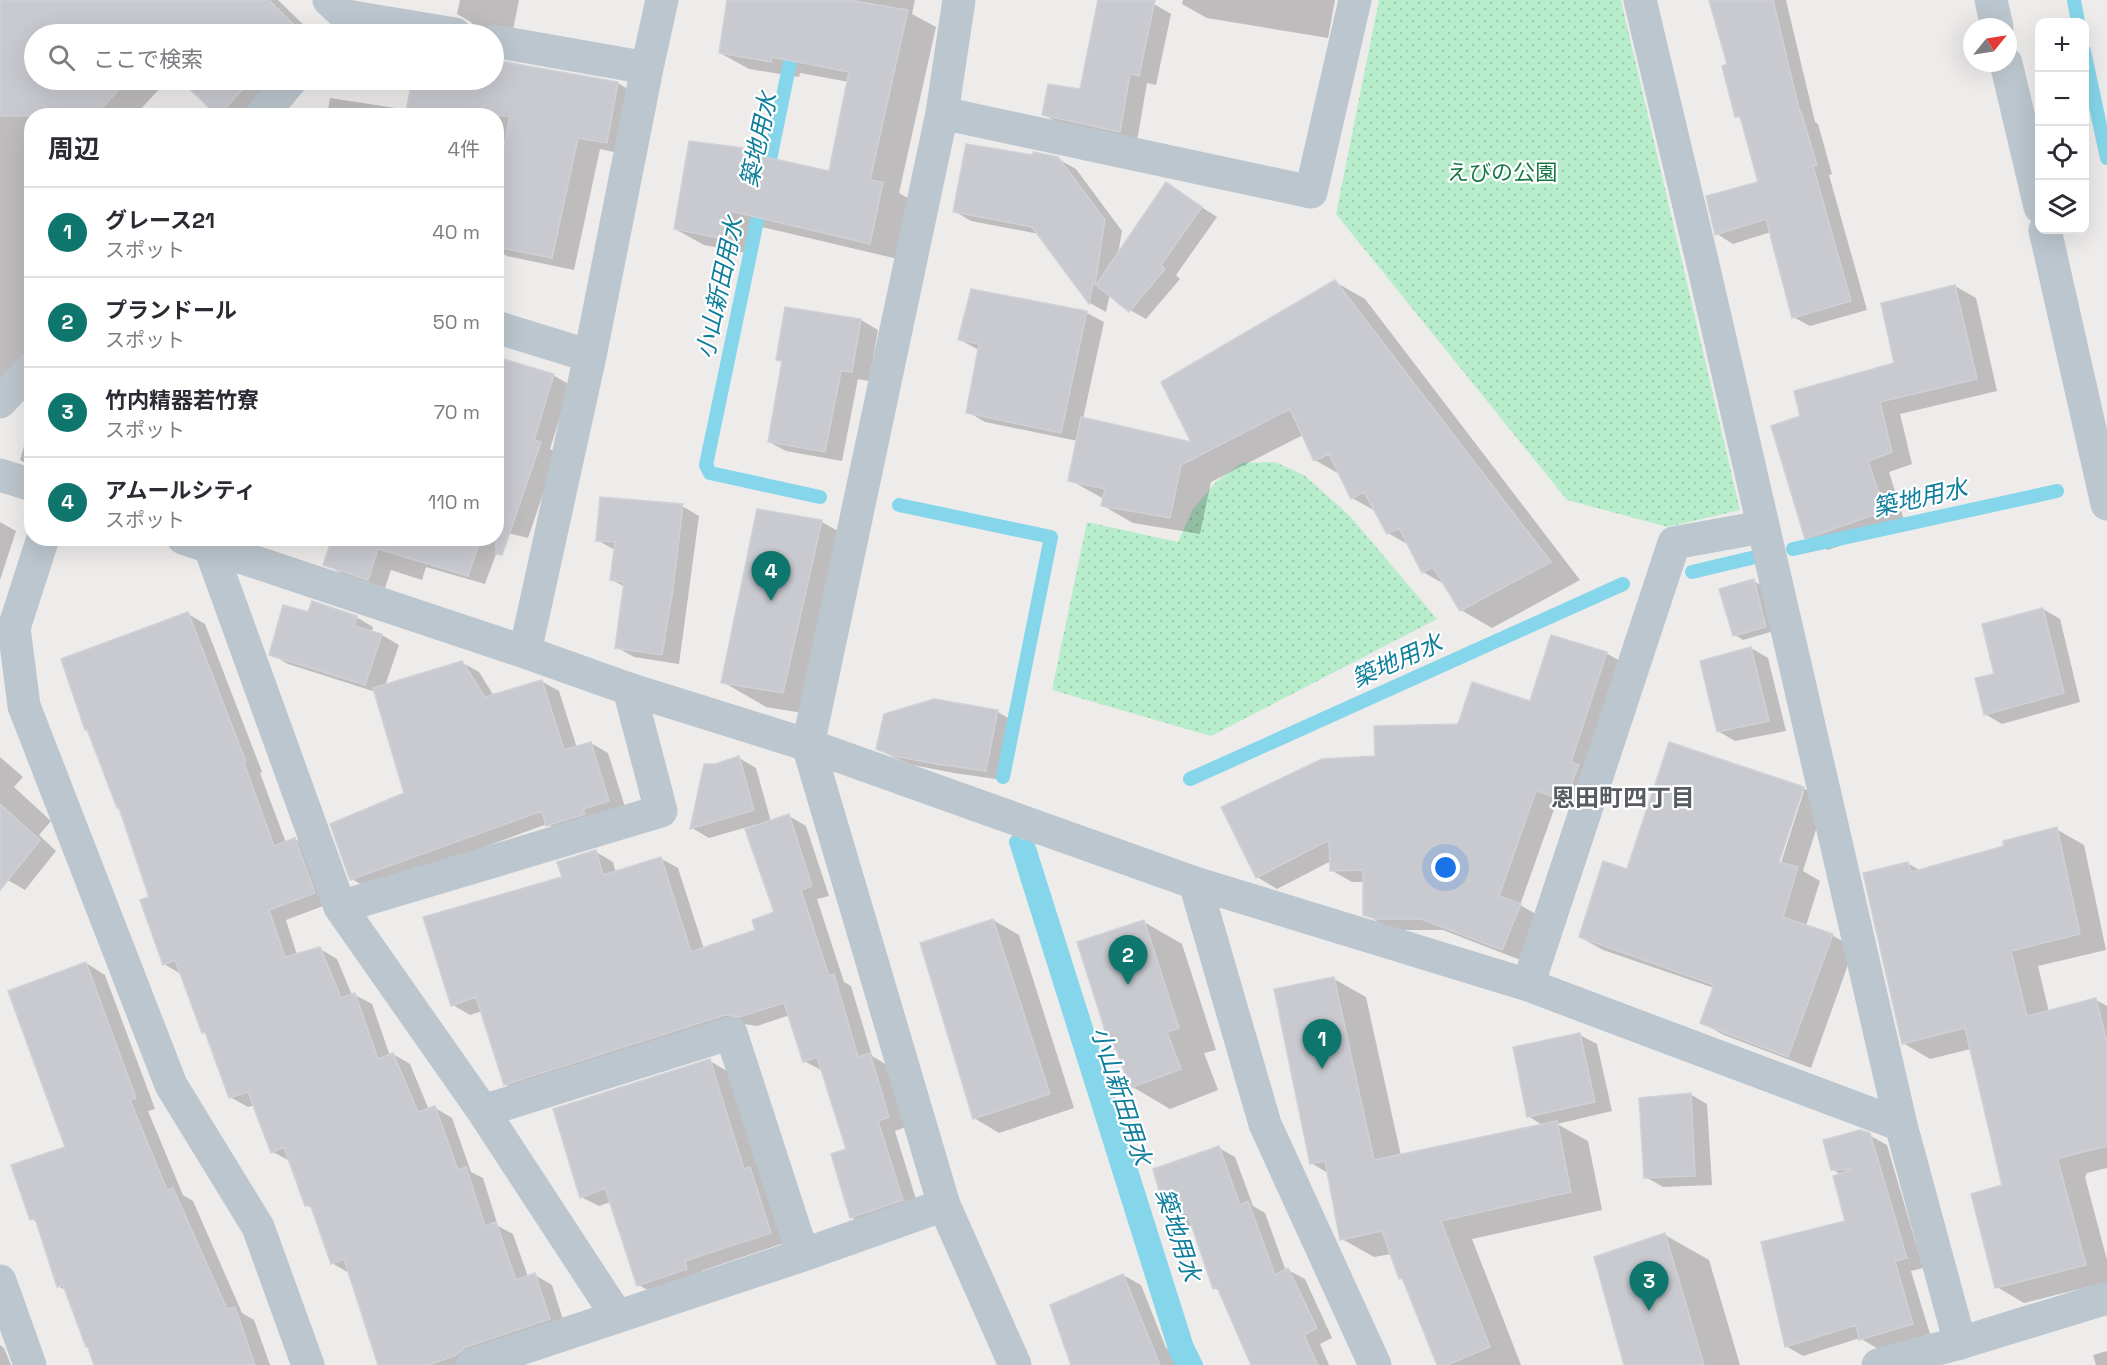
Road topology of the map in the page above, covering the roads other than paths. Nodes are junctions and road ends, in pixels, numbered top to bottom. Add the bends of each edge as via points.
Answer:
1 (662, 0) edge
2 (959, 0) edge
3 (1355, 0) edge
4 (1640, 0) edge
5 (1991, 0) edge
6 (335, 17) edge
7 (1995, 18) edge
8 (384, 24) edge
9 (504, 43) edge
10 (647, 68) junction
11 (2008, 72) edge
12 (283, 90) edge
13 (268, 108) edge
14 (942, 113) junction
15 (2035, 186) edge
16 (2046, 234) edge
17 (504, 329) edge
18 (590, 356) junction
19 (24, 376) edge
20 (0, 402) edge
21 (0, 474) edge
22 (24, 482) edge
23 (2107, 504) edge
24 (1762, 526) junction
25 (40, 546) edge
26 (198, 546) edge
27 (206, 546) edge
28 (525, 652) junction
29 (629, 689) junction
30 (807, 745) junction
31 (1195, 883) junction
32 (340, 907) junction
33 (1528, 985) junction
34 (483, 1111) junction
35 (1900, 1125) junction
36 (944, 1205) junction
37 (803, 1254) junction
38 (0, 1281) edge
39 (2107, 1298) edge
40 (617, 1316) junction
41 (1960, 1342) junction
42 (30, 1365) edge
43 (308, 1365) edge
44 (472, 1365) edge
45 (1015, 1365) edge
46 (1375, 1365) edge
47 (1878, 1365) edge

1 - 10 street
2 - 14 street
3 - 14 street via 1311,192
4 - 24 street
5 - 7 street
6 - 8 street
9 - 10 street
10 - 18 street
11 - 15 street
12 - 13 street
14 - 30 street
16 - 23 street
17 - 18 street
18 - 28 street
19 - 20 street
21 - 22 street
24 - 33 street via 1674,543
24 - 35 street
25 - 43 street via 14,628 24,706 171,1085 258,1227
26 - 32 street
27 - 28 street
28 - 29 street
29 - 30 street
29 - 32 street via 661,811
30 - 31 street
30 - 36 street
31 - 33 street
31 - 46 street via 1265,1124
32 - 34 street
33 - 35 street
34 - 37 street via 730,1033
34 - 40 street
35 - 41 street
36 - 37 street
36 - 45 street
37 - 40 street
38 - 42 street
39 - 41 street
40 - 44 street
41 - 47 street

